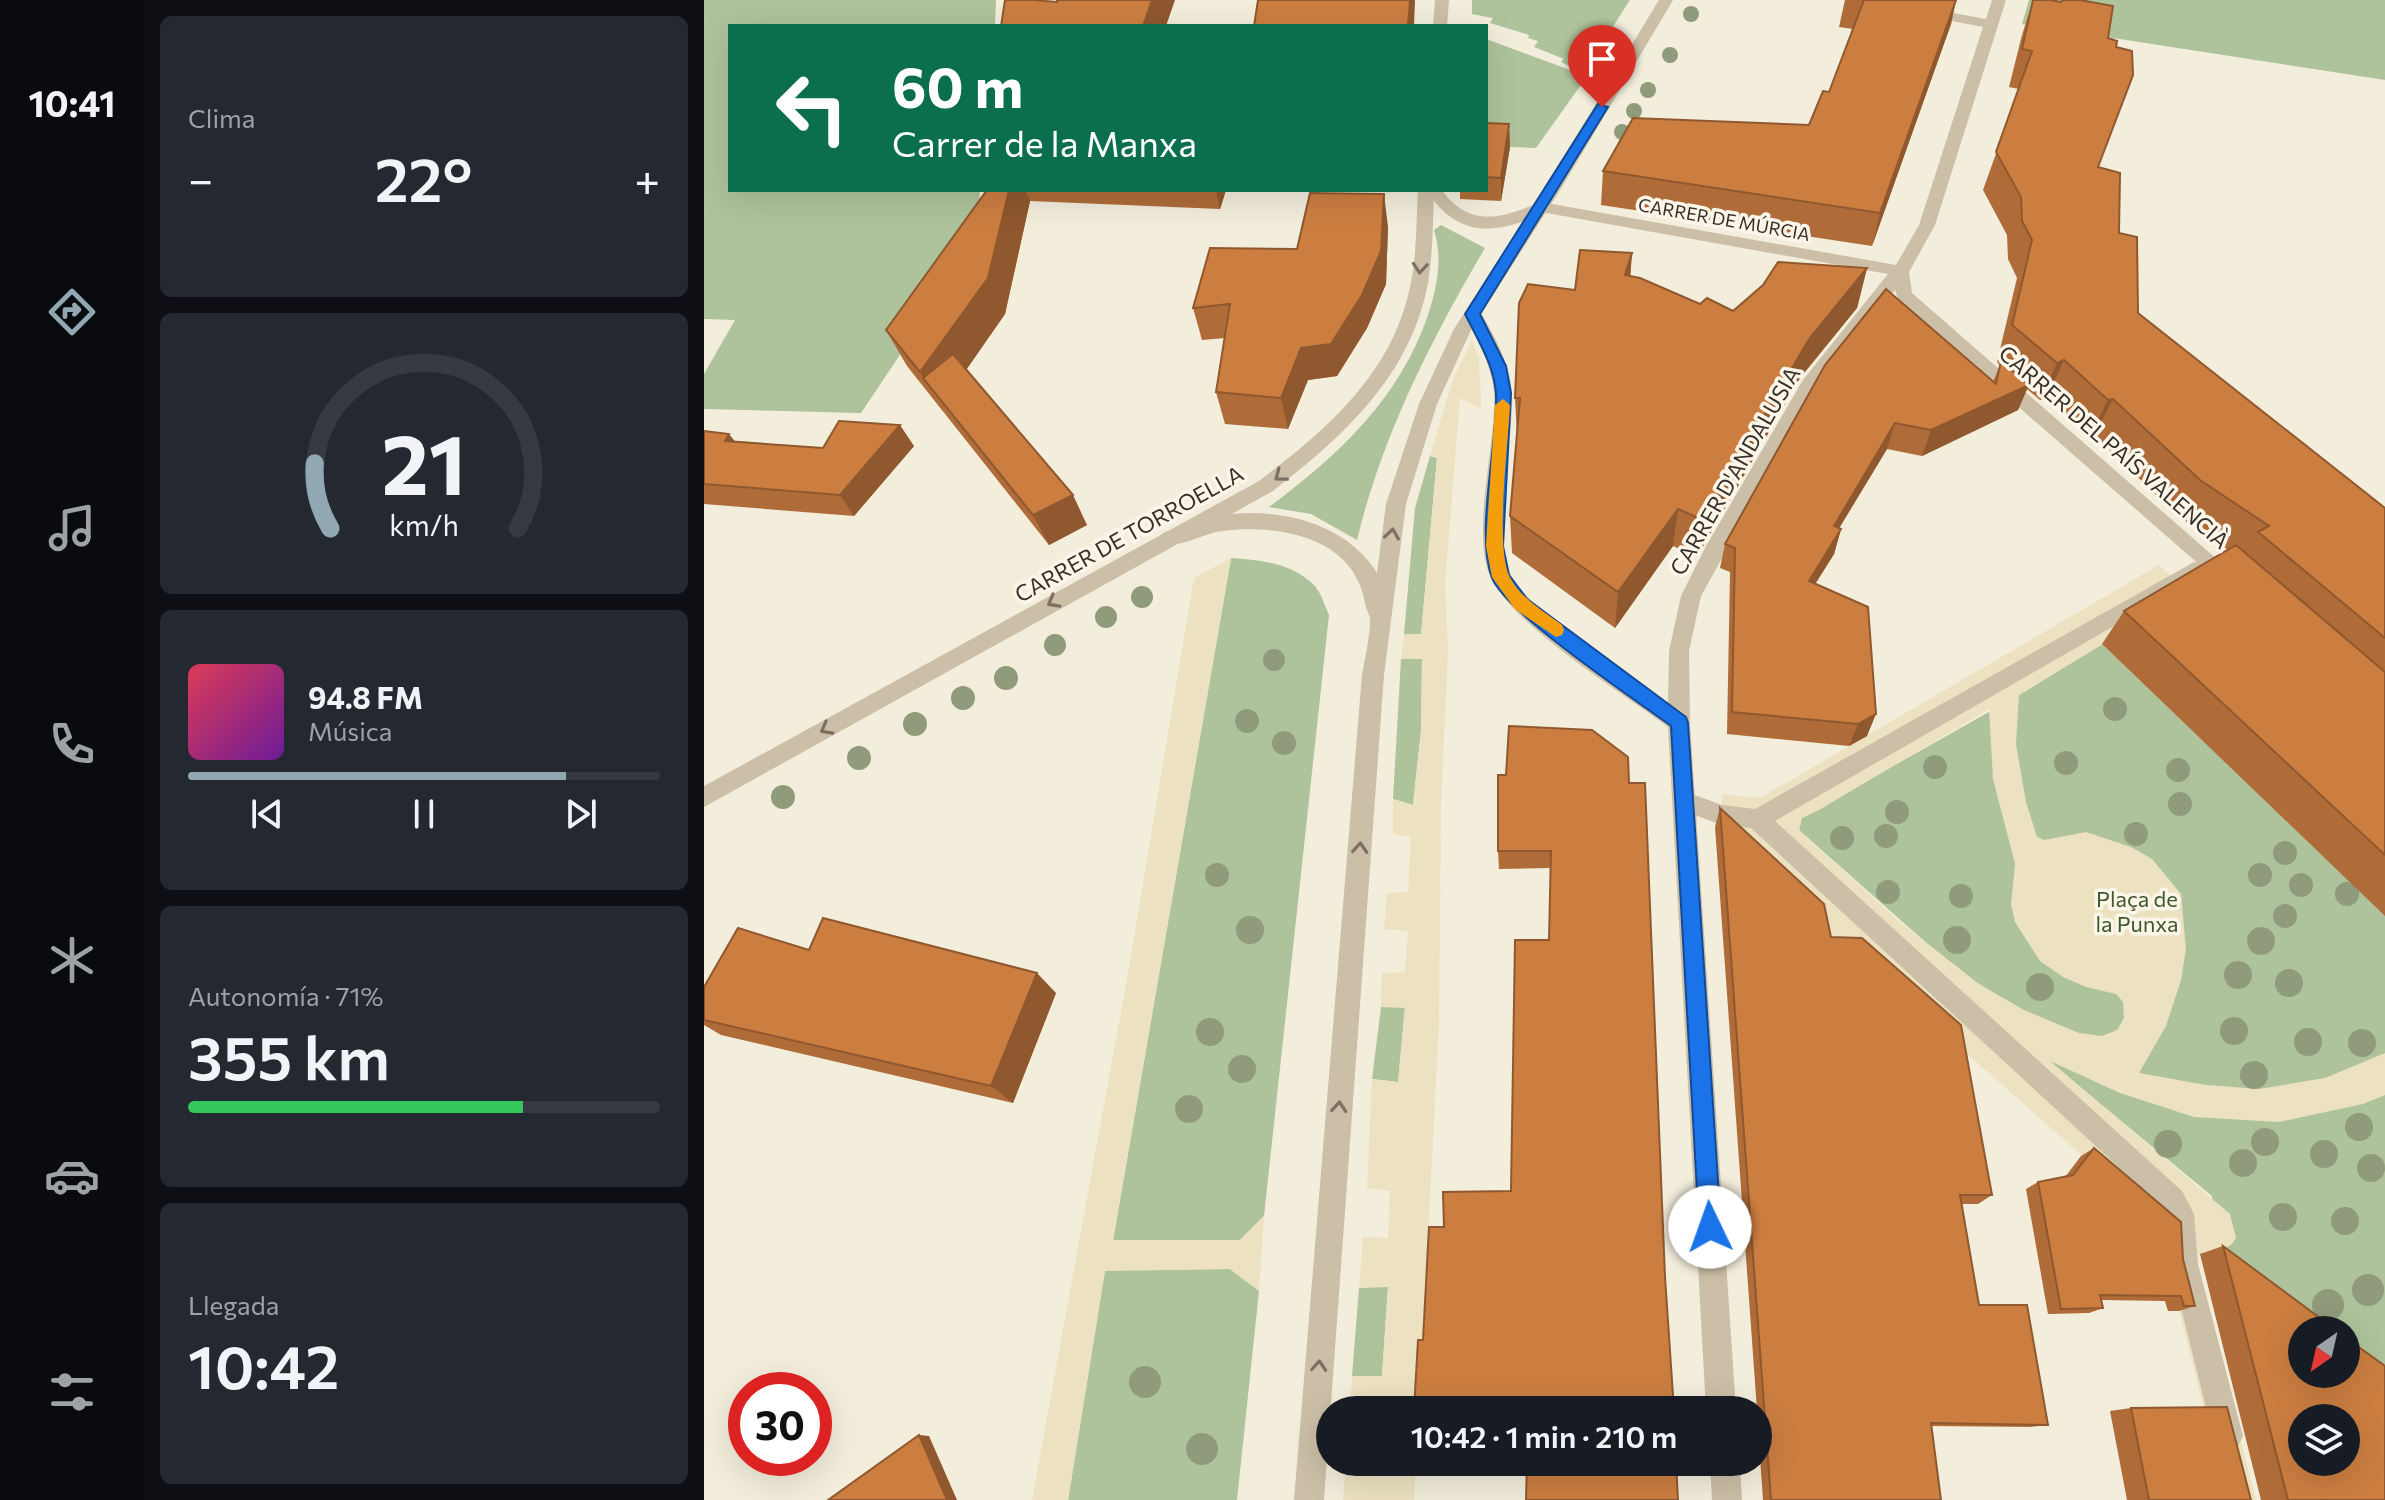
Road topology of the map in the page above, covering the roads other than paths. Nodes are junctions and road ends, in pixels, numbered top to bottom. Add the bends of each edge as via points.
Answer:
1 (1442, 0) edge
2 (1666, 0) edge
3 (1999, 0) edge
4 (1908, 9) edge
5 (1440, 24) edge
6 (1992, 24) junction
7 (1426, 192) edge
8 (1436, 192) edge
9 (1541, 207) junction
10 (1900, 271) junction
11 (1473, 314) junction
12 (1170, 538) junction
13 (2209, 561) junction
14 (2244, 592) edge
15 (1381, 631) junction
16 (1679, 723) junction
17 (704, 797) edge
18 (1684, 801) junction
19 (1757, 819) junction
20 (1720, 1396) edge
21 (2233, 1456) edge
22 (1726, 1476) edge
23 (1309, 1500) edge
24 (1727, 1500) edge

1 - 5 street
2 - 9 street
3 - 6 street, CARRER D'ANDALUSIA
4 - 6 street
6 - 10 street, CARRER D'ANDALUSIA via 1927,225
7 -> 12 street, CARRER DE TORROELLA via 1418,292 1410,318 1388,368 1359,409 1266,486
8 - 9 street via 1451,211 1487,224 1515,221
9 - 10 street, CARRER DE MÚRCIA
9 - 11 street
10 - 13 street, CARRER DEL PAÍS VALENCIÀ via 1904,295 1926,317
10 - 16 street, CARRER D'ANDALUSIA via 1809,385 1691,596 1679,651
15 -> 11 street via 1400,492 1444,365
11 - 16 street via 1498,366 1503,393 1495,546 1501,577 1521,604
12 - 15 street via 1220,523 1255,521 1325,536 1352,554 1370,579
12 -> 17 street, CARRER DE TORROELLA
13 - 14 street, CARRER DEL PAÍS VALENCIÀ
13 - 19 street
23 -> 15 street via 1373,675
16 - 18 street, CARRER D'ANDALUSIA
18 - 19 street via 1722,815
18 - 20 street, CARRER D'ANDALUSIA
19 - 21 street via 2173,1200 2181,1214 2184,1264
22 - 24 street

